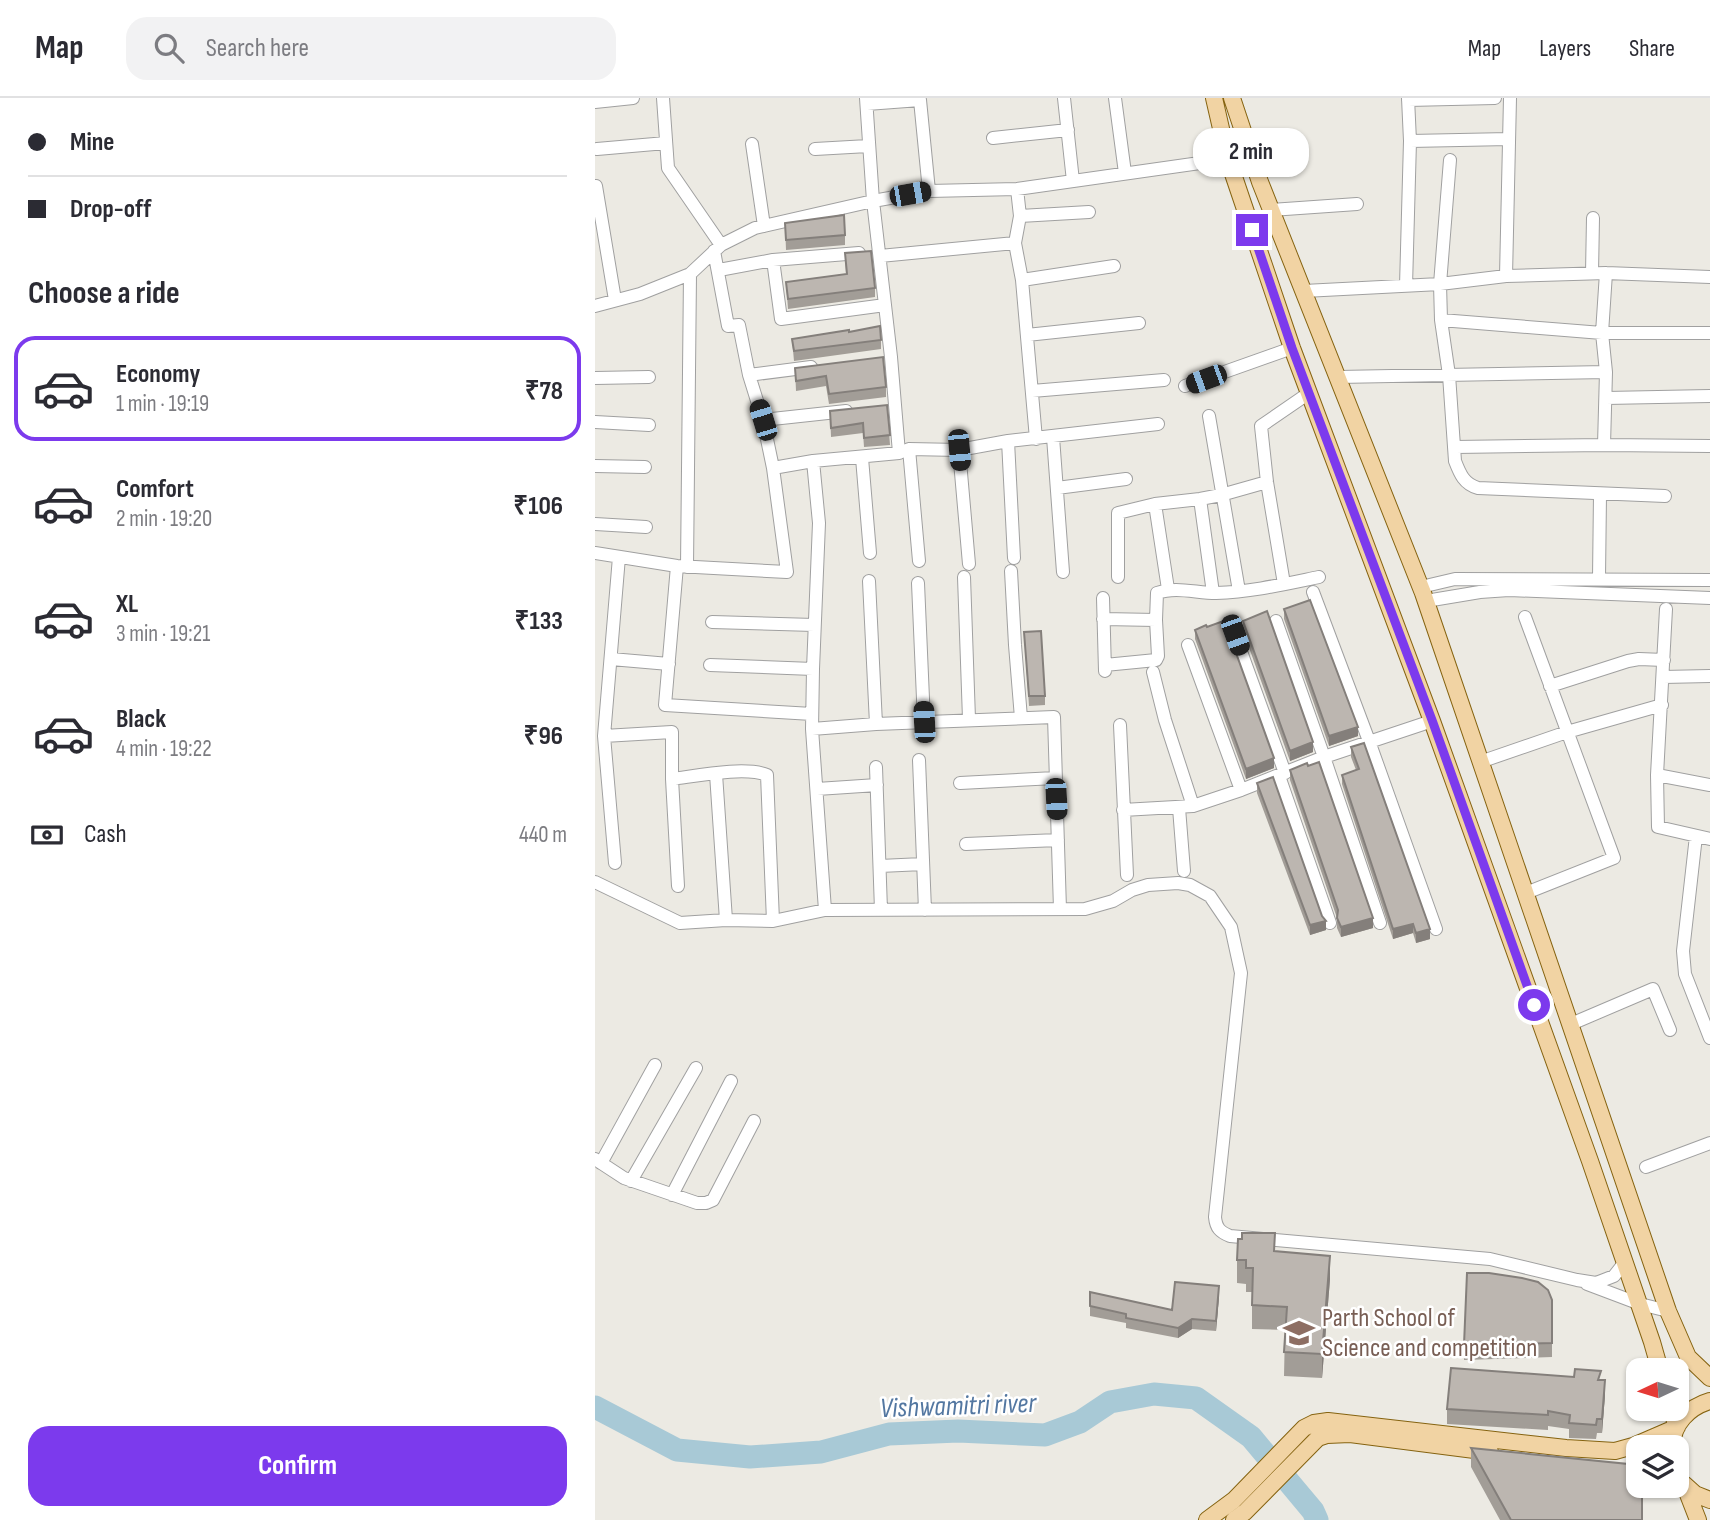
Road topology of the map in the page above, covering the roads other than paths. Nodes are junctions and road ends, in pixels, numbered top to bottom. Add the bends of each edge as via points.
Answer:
1 (633, 98) edge
2 (663, 98) edge
3 (1064, 98) edge
4 (1115, 98) edge
5 (1200, 98) edge
6 (1495, 98) edge
7 (1510, 98) edge
8 (1408, 99) edge
9 (1234, 100) edge
10 (867, 101) edge
11 (595, 102) edge
12 (1215, 104) edge
13 (1068, 130) junction
14 (993, 138) dead end
15 (1509, 139) junction
16 (1410, 141) junction
17 (666, 143) junction
18 (752, 144) dead end
19 (868, 146) junction
20 (597, 149) dead end
21 (815, 149) dead end
22 (1228, 159) junction
23 (1450, 160) dead end
24 (1125, 173) junction
25 (1073, 181) junction
26 (596, 186) edge
27 (1017, 189) junction
28 (929, 191) junction
29 (873, 201) junction
30 (1357, 204) dead end
31 (1271, 210) junction
32 (1089, 212) dead end
33 (1020, 216) junction
34 (1593, 218) dead end
35 (764, 226) junction
36 (1015, 243) junction
37 (718, 248) junction
38 (880, 254) junction
39 (773, 260) junction
40 (1114, 266) dead end
41 (719, 270) junction
42 (1592, 273) junction
43 (1606, 273) junction
44 (690, 274) junction
45 (1506, 276) junction
46 (1710, 277) edge
47 (1022, 279) junction
48 (1440, 284) junction
49 (1406, 286) junction
50 (1304, 291) junction
51 (615, 300) junction
52 (885, 305) junction
53 (595, 306) edge
54 (1441, 320) junction
55 (1139, 323) dead end
56 (1602, 333) junction
57 (1710, 333) edge
58 (1027, 335) junction
59 (1292, 348) junction
60 (826, 365) edge
61 (1606, 372) junction
62 (749, 375) junction
63 (1449, 375) junction
64 (649, 377) dead end
65 (1338, 377) junction
66 (595, 378) edge
67 (1164, 380) dead end
68 (1185, 386) dead end
69 (1032, 391) junction
70 (1309, 393) junction
71 (1710, 396) edge
72 (1606, 398) junction
73 (856, 410) edge
74 (1209, 416) dead end
75 (763, 420) junction
76 (595, 422) edge
77 (1158, 424) dead end
78 (649, 425) dead end
79 (1053, 437) junction
80 (1036, 439) junction
81 (1008, 441) junction
82 (1604, 445) junction
83 (1710, 446) edge
84 (1454, 447) junction
85 (959, 450) junction
86 (904, 451) junction
87 (862, 457) junction
88 (813, 461) junction
89 (595, 466) edge
90 (645, 467) dead end
91 (773, 468) junction
92 (1126, 479) dead end
93 (1268, 482) junction
94 (1057, 488) junction
95 (1221, 495) junction
96 (1600, 495) junction
97 (1665, 496) dead end
98 (1200, 499) junction
99 (1155, 504) junction
100 (595, 524) edge
101 (646, 527) dead end
102 (595, 553) edge
103 (870, 553) dead end
104 (619, 557) junction
105 (919, 561) dead end
106 (969, 564) dead end
107 (682, 566) junction
108 (1063, 572) dead end
109 (964, 577) dead end
110 (1319, 577) dead end
111 (1118, 578) dead end
112 (1599, 578) junction
113 (1710, 580) edge
114 (869, 581) dead end
115 (918, 583) dead end
116 (1285, 584) junction
117 (1168, 589) junction
118 (1239, 591) junction
119 (1313, 592) dead end
120 (1213, 593) junction
121 (1423, 594) junction
122 (1103, 598) dead end
123 (1710, 598) edge
124 (1666, 609) dead end
125 (1525, 617) dead end
126 (1103, 619) junction
127 (1156, 620) junction
128 (1276, 621) dead end
129 (712, 622) dead end
130 (814, 625) junction
131 (1235, 635) dead end
132 (1188, 645) dead end
133 (611, 659) junction
134 (1664, 660) junction
135 (669, 664) junction
136 (710, 665) dead end
137 (813, 669) junction
138 (1153, 672) dead end
139 (1710, 676) edge
140 (1663, 677) junction
141 (1550, 686) junction
142 (1662, 705) junction
143 (812, 714) junction
144 (1021, 718) junction
145 (969, 719) junction
146 (1432, 720) junction
147 (924, 722) junction
148 (876, 724) junction
149 (1120, 725) dead end
150 (812, 729) junction
151 (1567, 732) junction
152 (604, 736) junction
153 (1369, 741) junction
154 (1324, 757) junction
155 (919, 760) dead end
156 (1480, 762) junction
157 (876, 767) dead end
158 (716, 774) junction
159 (1282, 775) junction
160 (1657, 775) junction
161 (1055, 778) junction
162 (672, 779) junction
163 (960, 783) dead end
164 (877, 785) junction
165 (1710, 785) edge
166 (817, 789) junction
167 (1241, 790) junction
168 (1193, 806) junction
169 (1179, 808) junction
170 (1123, 810) junction
171 (1696, 836) junction
172 (1710, 839) edge
173 (1058, 840) junction
174 (966, 844) dead end
175 (615, 863) dead end
176 (923, 864) junction
177 (880, 866) junction
178 (1184, 871) dead end
179 (1127, 874) dead end
180 (595, 882) edge
181 (678, 886) dead end
182 (1526, 892) junction
183 (1060, 909) junction
184 (825, 910) junction
185 (881, 910) junction
186 (925, 910) junction
187 (726, 920) junction
188 (773, 921) junction
189 (1330, 923) dead end
190 (1380, 923) dead end
191 (1436, 929) dead end
192 (1571, 1024) junction
193 (1670, 1030) dead end
194 (1710, 1038) edge
195 (655, 1065) dead end
196 (696, 1068) dead end
197 (731, 1081) dead end
198 (754, 1121) dead end
199 (1710, 1143) edge
200 (598, 1161) edge
201 (1646, 1167) dead end
202 (631, 1181) junction
203 (672, 1195) junction
204 (1625, 1262) junction
205 (1577, 1280) junction
206 (1640, 1304) junction
207 (1668, 1311) junction
208 (1656, 1358) edge
209 (1710, 1378) edge
210 (1710, 1401) edge
211 (1675, 1421) edge
212 (1677, 1427) junction
213 (1674, 1435) edge
214 (1599, 1465) edge
215 (1689, 1488) edge
216 (1688, 1498) edge
217 (1710, 1500) edge
218 (1233, 1513) edge
219 (1207, 1520) edge
220 (1698, 1520) edge

1 - 11 street
2 - 17 street
3 - 13 street
4 - 24 street
5 - 12 main road
6 - 8 street
7 - 15 street
8 - 16 street
9 - 31 main road
10 - 19 street
10 - 28 street via 919,100
12 - 22 main road
13 - 14 street
13 - 25 street
15 - 16 street
15 - 45 street
16 - 49 street
17 - 20 street
17 - 37 street via 668,168
18 - 35 street
19 - 21 street
19 - 29 street
22 - 24 street
22 - 59 main road
23 - 48 street
24 - 25 street
25 - 27 street
26 - 51 street
27 - 28 street
27 - 33 street
28 - 29 street
29 - 35 street
29 - 38 street
30 - 31 street
31 - 50 main road
32 - 33 street
33 - 36 street
34 - 42 street
35 - 37 street
36 - 38 street
36 - 47 street
37 - 41 street
37 - 44 street
38 - 39 street
38 - 52 street
39 - 41 street
39 - 52 street via 781,319
40 - 47 street
41 - 62 street via 728,326 739,325
42 - 43 street
42 - 45 street
43 - 46 street
43 - 56 street
44 - 51 street
44 - 107 street
45 - 48 street
47 - 58 street
48 - 49 street
48 - 54 street
49 - 50 street
50 - 65 main road
51 - 53 street
52 - 86 street via 889,406
54 - 56 street
54 - 63 street
55 - 58 street
56 - 57 street
56 - 61 street
58 - 69 street
59 - 68 street
59 - 70 main road
60 - 62 street
61 - 63 street
61 - 72 street
62 - 75 street
63 - 65 street
63 - 84 street
64 - 66 street
65 - 121 main road
67 - 69 street
69 - 80 street
70 - 93 street via 1261,426
70 - 146 main road
71 - 72 street
72 - 82 street
73 - 75 street
74 - 95 street
75 - 91 street
76 - 78 street
77 - 79 street
79 - 80 street
79 - 94 street
80 - 81 street
81 - 85 street
81 - 144 street
82 - 83 street
82 - 84 street
84 - 96 street via 1459,473 1478,488
85 - 86 street
85 - 106 street
86 - 87 street
86 - 105 street
87 - 88 street
87 - 103 street
88 - 91 street
88 - 130 street via 819,523
89 - 90 street
91 - 107 street via 787,572
92 - 94 street
93 - 95 street
93 - 116 street
94 - 108 street
95 - 98 street
95 - 118 street
96 - 97 street
96 - 112 street
98 - 99 street
98 - 120 street
99 - 111 street via 1118,513
99 - 117 street
100 - 101 street
102 - 104 street
104 - 107 street
104 - 133 street
107 - 135 street
109 - 145 street
110 - 116 street
112 - 113 street
112 - 121 street via 1455,579
114 - 148 street
115 - 147 street
116 - 118 street
117 - 120 street
117 - 127 street via 1157,593
118 - 120 street
119 - 153 street
121 - 123 street via 1509,590
121 - 156 main road
122 - 126 street
124 - 134 street
125 - 141 street
126 - 127 street
126 - 127 street via 1105,668 1156,660
128 - 154 street
129 - 130 street
130 - 137 street
131 - 159 street
132 - 167 street
133 - 135 street
133 - 152 street
134 - 140 street
134 - 141 street via 1628,661
135 - 143 street via 665,705
136 - 137 street
137 - 143 street
138 - 168 street
139 - 140 street
140 - 142 street
141 - 151 street
142 - 151 street
142 - 160 street
143 - 150 street
144 - 145 street
144 - 161 street via 1054,717
145 - 147 street
146 - 153 street
146 - 204 main road
147 - 148 street
148 - 150 street
149 - 170 street
150 - 166 street
151 - 156 street
151 - 182 street via 1614,858
152 - 162 street via 672,732
152 - 175 street
153 - 154 street
153 - 191 street
154 - 159 street
154 - 190 street
155 - 176 street
156 - 182 main road
157 - 164 street
158 - 162 street
158 - 187 street
158 - 188 street via 767,775
159 - 167 street
159 - 189 street
160 - 165 street
160 - 171 street via 1658,827
161 - 163 street
161 - 173 street
162 - 181 street
164 - 166 street
164 - 177 street
166 - 184 street
167 - 168 street
168 - 169 street
169 - 170 street
169 - 178 street
170 - 179 street
171 - 172 street
171 - 194 street via 1683,951 1685,974
173 - 174 street
173 - 183 street
176 - 177 street
176 - 186 street
177 - 185 street
180 - 187 street via 680,923
182 - 192 main road
183 - 186 street
183 - 205 street via 1085,909 1132,890 1178,883 1210,896 1231,927 1241,973 1215,1217 1222,1233 1490,1259
184 - 185 street
184 - 188 street
185 - 186 street
187 - 188 street
192 - 193 street via 1653,989
192 - 207 main road
195 - 200 street
196 - 202 street
197 - 203 street
198 - 203 street via 713,1200 697,1203
199 - 201 street
200 - 202 street
202 - 203 street
204 - 205 street via 1614,1276 1596,1283
204 - 206 main road
205 - 206 street
206 - 207 street
206 - 208 main road
207 - 209 main road via 1688,1357
210 - 212 main road via 1686,1414
211 - 212 main road
212 - 213 main road
212 - 218 main road via 1615,1451 1314,1423 1304,1428
214 - 218 main road via 1350,1434 1327,1435
215 - 217 main road
216 - 220 main road
218 - 219 main road

